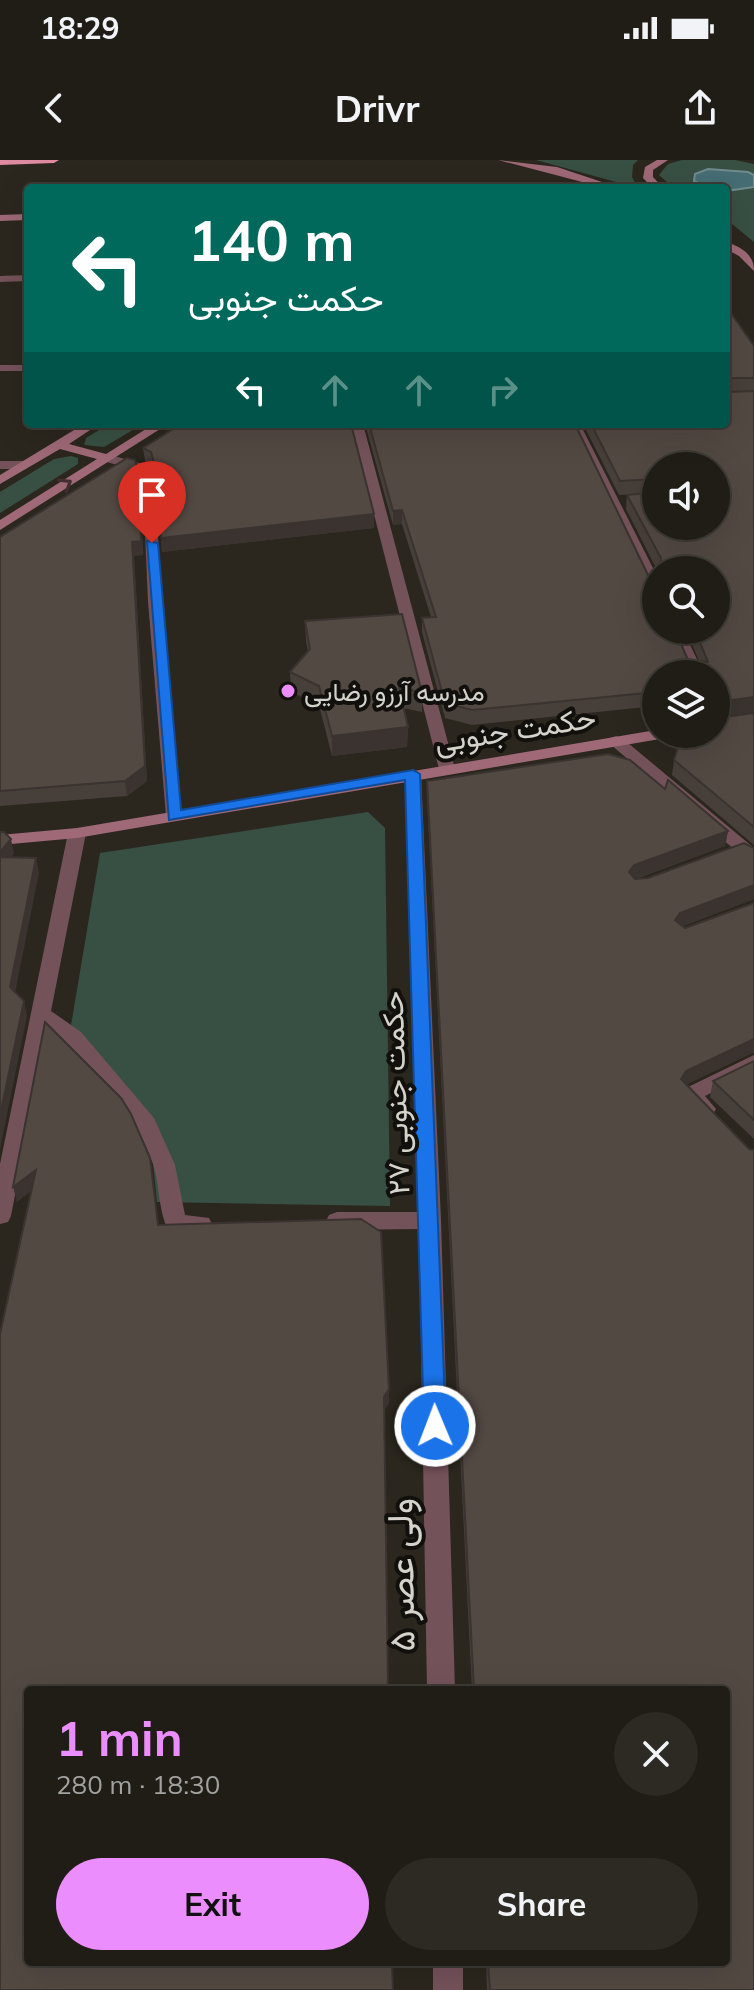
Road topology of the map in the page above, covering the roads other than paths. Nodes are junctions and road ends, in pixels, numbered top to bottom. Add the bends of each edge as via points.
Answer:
1 (54, 160) edge
2 (503, 160) edge
3 (663, 160) edge
4 (0, 162) edge
5 (602, 184) edge
6 (654, 184) edge
7 (24, 217) edge
8 (0, 218) edge
9 (730, 239) edge
10 (730, 247) edge
11 (743, 254) junction
12 (754, 268) edge
13 (24, 278) edge
14 (0, 279) edge
15 (0, 368) edge
16 (24, 368) edge
17 (86, 428) edge
18 (156, 428) edge
19 (358, 428) edge
20 (576, 428) edge
21 (58, 445) junction
22 (107, 458) junction
23 (0, 465) edge
24 (25, 465) junction
25 (0, 480) edge
26 (0, 526) edge
27 (643, 556) edge
28 (642, 737) edge
29 (616, 741) junction
30 (447, 769) junction
31 (413, 774) junction
32 (174, 816) junction
33 (77, 833) junction
34 (0, 840) edge
35 (749, 853) edge
36 (718, 858) edge
37 (41, 1014) junction
38 (754, 1062) edge
39 (723, 1125) edge
40 (0, 1216) edge
41 (430, 1220) junction
42 (312, 1222) edge
43 (222, 1223) edge
44 (435, 1410) joint
45 (441, 1686) edge
46 (448, 1966) edge
47 (448, 1990) edge

1 - 4 highway
2 - 5 street
3 - 6 street via 648,169
7 - 8 street
9 - 11 street
10 - 11 street
11 - 12 street
13 - 14 street
15 - 16 street
17 - 21 street
18 - 22 street
19 - 30 street
20 - 27 street via 621,502
21 - 22 street
21 - 24 street
26 -> 22 street
22 - 32 street via 145,469 149,485
23 - 24 street
24 - 25 street
28 - 29 street, حکمت جنوبی
29 - 30 street, حکمت جنوبی
29 - 35 street
30 - 31 street, حکمت جنوبی
31 - 32 street, حکمت جنوبی
31 - 41 street, حکمت جنوبی ۲۷
32 - 33 street, حکمت جنوبی
33 - 34 street, حکمت جنوبی
33 - 37 street
35 - 36 street
37 - 40 street
37 - 43 street via 74,1037 147,1123 164,1165 176,1224
38 - 39 street via 691,1094
41 - 42 street
41 - 44 street, حکمت جنوبی ۲۷
44 - 45 street, ولی عصر ۵
46 - 47 street

